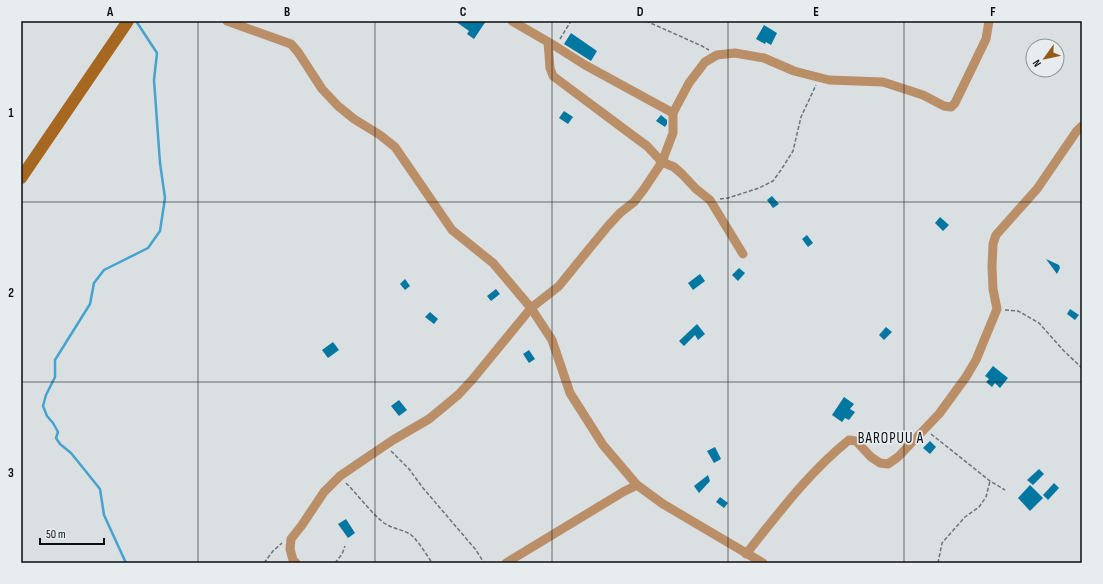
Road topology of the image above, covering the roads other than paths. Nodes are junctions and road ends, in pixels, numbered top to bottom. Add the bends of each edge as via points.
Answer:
1 (128, 21) edge
2 (227, 21) edge
3 (512, 21) edge
4 (989, 21) edge
5 (552, 44) junction
6 (673, 113) junction
7 (1082, 126) edge
8 (662, 162) junction
9 (21, 178) edge
10 (744, 254) dead end
11 (531, 308) junction
12 (637, 485) junction
13 (746, 554) junction
14 (296, 563) edge
15 (506, 563) edge
16 (763, 563) edge

1 - 9 street
2 - 11 street via 291,44 322,89 338,106 395,147 452,230 493,263
3 - 5 street
4 - 6 street via 986,39 955,104 951,107 883,82 829,80 794,71 764,58 735,53 717,56 704,62
5 - 6 street
5 - 8 street via 550,68 553,76 646,146
6 - 8 street via 673,133
7 - 13 street via 1037,189 996,236 992,267 997,309 976,360 939,414 898,457 888,464 880,463 856,441 849,440 789,499
8 - 10 street via 674,167 710,200
8 - 11 street via 634,202 620,213 559,286
11 - 12 street via 552,340 570,393 603,445
11 - 14 street via 458,395 429,419 340,476 324,492 291,539 290,549
12 - 13 street via 663,504
12 - 15 street
13 - 16 street

